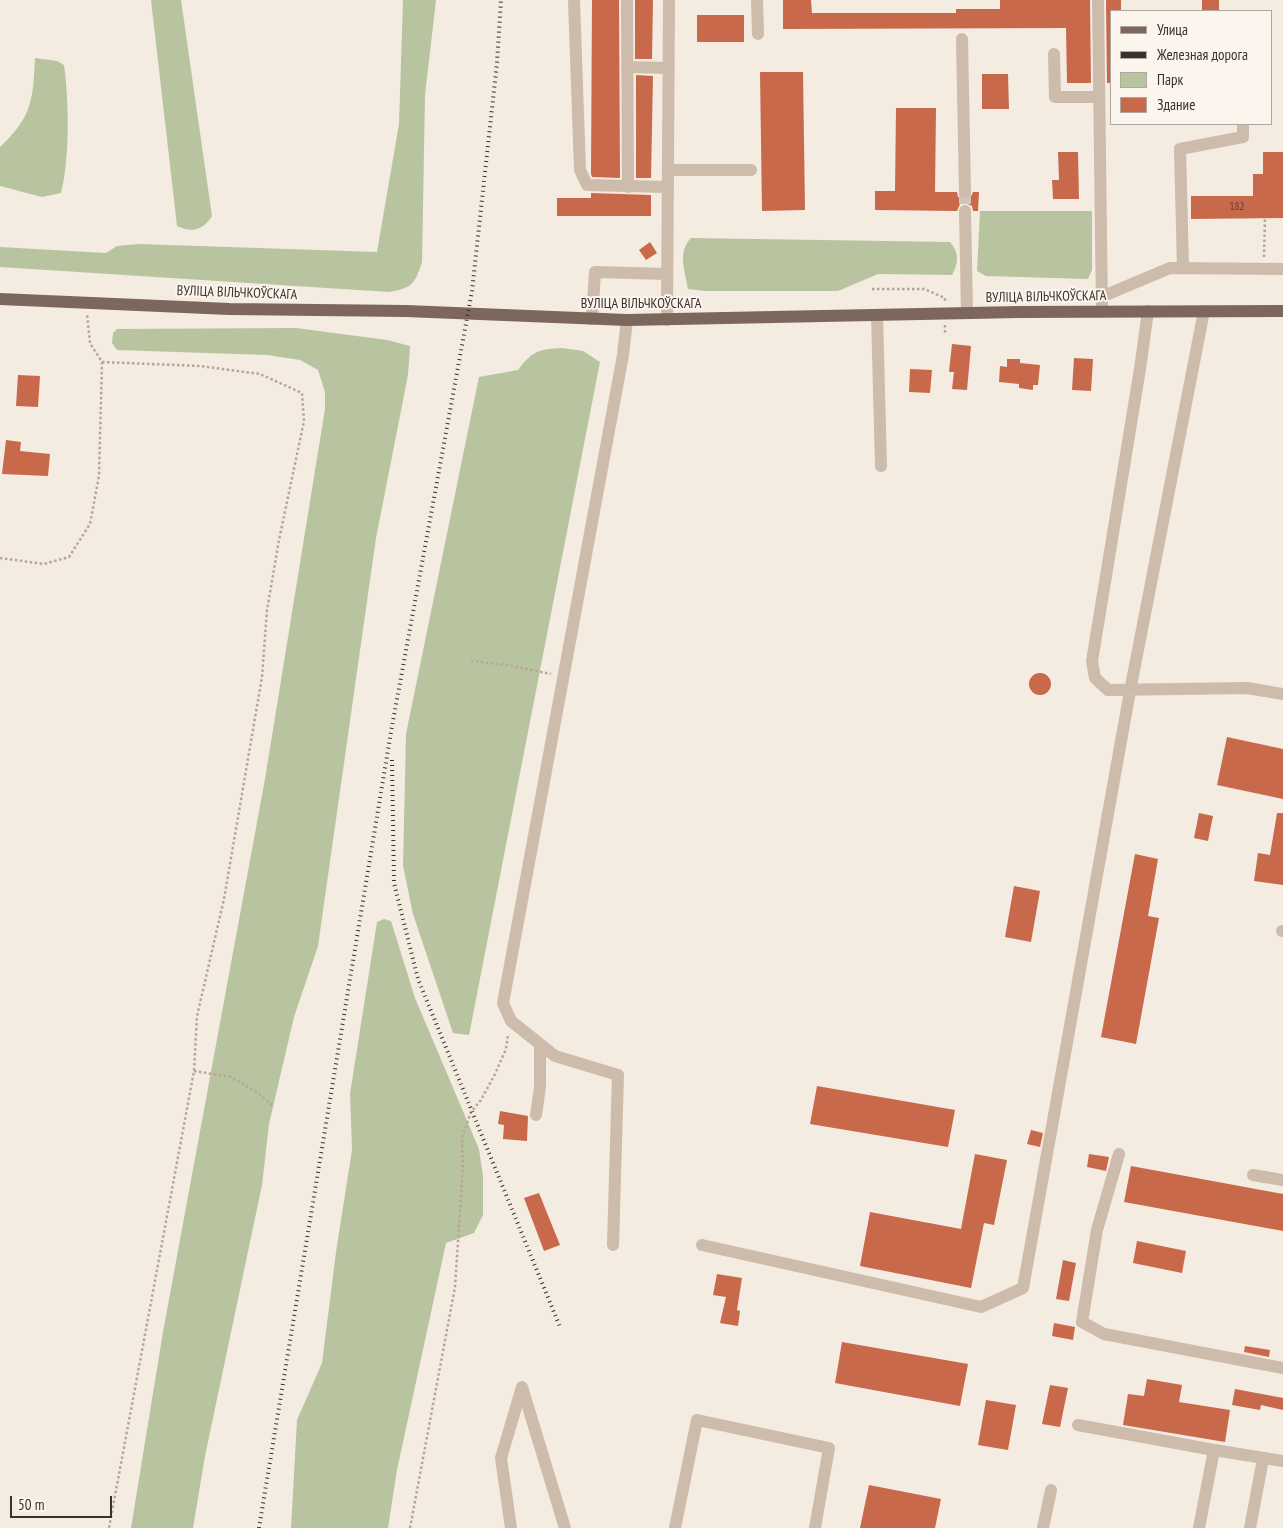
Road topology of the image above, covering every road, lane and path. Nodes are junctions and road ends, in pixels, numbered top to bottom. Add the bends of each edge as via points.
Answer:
1 (574, 0) edge
2 (627, 0) edge
3 (669, 0) edge
4 (757, 0) edge
5 (1098, 0) edge
6 (758, 34) dead end
7 (962, 39) dead end
8 (1054, 54) dead end
9 (627, 67) junction
10 (668, 68) junction
11 (1099, 97) junction
12 (1243, 125) edge
13 (668, 170) junction
14 (752, 170) dead end
15 (628, 187) junction
16 (668, 187) junction
17 (965, 192) tunnel mouth
18 (965, 211) tunnel mouth
19 (1265, 218) dead end
20 (1183, 268) junction
21 (1264, 269) junction
22 (1283, 269) edge
23 (667, 274) junction
24 (872, 288) dead end
25 (1101, 297) junction
26 (0, 299) edge
27 (88, 302) junction
28 (1148, 311) junction
29 (1204, 311) junction
30 (1283, 311) edge
31 (1102, 312) junction
32 (944, 313) junction
33 (967, 313) junction
34 (876, 315) junction
35 (592, 319) junction
36 (627, 320) junction
37 (667, 320) junction
38 (945, 335) dead end
39 (102, 362) junction
40 (881, 466) dead end
41 (0, 558) edge
42 (471, 662) dead end
43 (562, 676) junction
44 (1130, 691) junction
45 (1283, 694) edge
46 (511, 1021) junction
47 (540, 1044) junction
48 (194, 1071) junction
49 (273, 1106) dead end
50 (536, 1115) dead end
51 (1119, 1154) dead end
52 (1253, 1175) dead end
53 (1283, 1180) edge
54 (613, 1245) dead end
55 (702, 1245) dead end
56 (1283, 1368) edge
57 (1078, 1425) dead end
58 (1214, 1450) junction
59 (1263, 1459) junction
60 (1283, 1461) edge
61 (1052, 1490) dead end
62 (109, 1528) edge
63 (410, 1528) edge
64 (511, 1528) edge
65 (565, 1528) edge
66 (674, 1528) edge
67 (815, 1528) edge
68 (1043, 1528) edge
69 (1199, 1528) edge
70 (1250, 1528) edge

1 - 15 street via 580,170 587,185
2 - 9 street
3 - 10 street
4 - 6 street
5 - 11 street
7 - 17 street
8 - 11 street via 1055,97
9 - 10 street
9 - 15 street
10 - 13 street
11 - 25 street
12 - 20 street via 1243,137 1180,149
13 - 14 street
13 - 16 street
15 - 16 street
16 - 23 street
18 - 33 street
19 - 21 path
20 - 21 street
20 - 25 street via 1170,268
21 - 22 street
23 - 35 street via 595,272
23 - 37 street
24 - 32 path via 924,289 945,298
25 - 31 street
26 - 27 main road, ВУЛІЦА ВІЛЬЧКОЎСКАГА
27 - 35 main road, ВУЛІЦА ВІЛЬЧКОЎСКАГА
27 - 39 path via 90,343
28 - 29 main road, ВУЛІЦА ВІЛЬЧКОЎСКАГА
28 - 31 main road, ВУЛІЦА ВІЛЬЧКОЎСКАГА
28 - 44 street via 1092,661 1095,678 1108,690
29 - 30 main road, ВУЛІЦА ВІЛЬЧКОЎСКАГА
29 - 44 street
31 - 33 main road, ВУЛІЦА ВІЛЬЧКОЎСКАГА
32 - 33 main road, ВУЛІЦА ВІЛЬЧКОЎСКАГА
32 - 34 main road, ВУЛІЦА ВІЛЬЧКОЎСКАГА
32 - 38 path
34 - 37 main road, ВУЛІЦА ВІЛЬЧКОЎСКАГА
34 - 40 street
35 - 36 main road, ВУЛІЦА ВІЛЬЧКОЎСКАГА
36 - 37 main road, ВУЛІЦА ВІЛЬЧКОЎСКАГА
36 - 43 street
39 - 41 path via 99,476 90,524 68,557 44,564
39 - 48 path via 200,366 260,374 302,393 304,421 267,610 262,677 228,880 197,1016
42 - 43 path via 507,665
43 - 46 street via 503,1003
44 - 45 street via 1247,688
44 - 55 street via 1023,1288 981,1307
46 - 47 street
46 - 63 path via 506,1050 496,1074 471,1112 462,1138 455,1287
47 - 50 street
47 - 54 street via 555,1056 618,1076
48 - 49 path via 231,1077
48 - 62 path
51 - 56 street via 1097,1230 1082,1322 1104,1334
52 - 53 street
57 - 58 street
58 - 59 street
58 - 69 street
59 - 60 street
59 - 70 street
61 - 68 street
64 - 65 street via 501,1458 522,1387
66 - 67 street via 697,1420 829,1448

